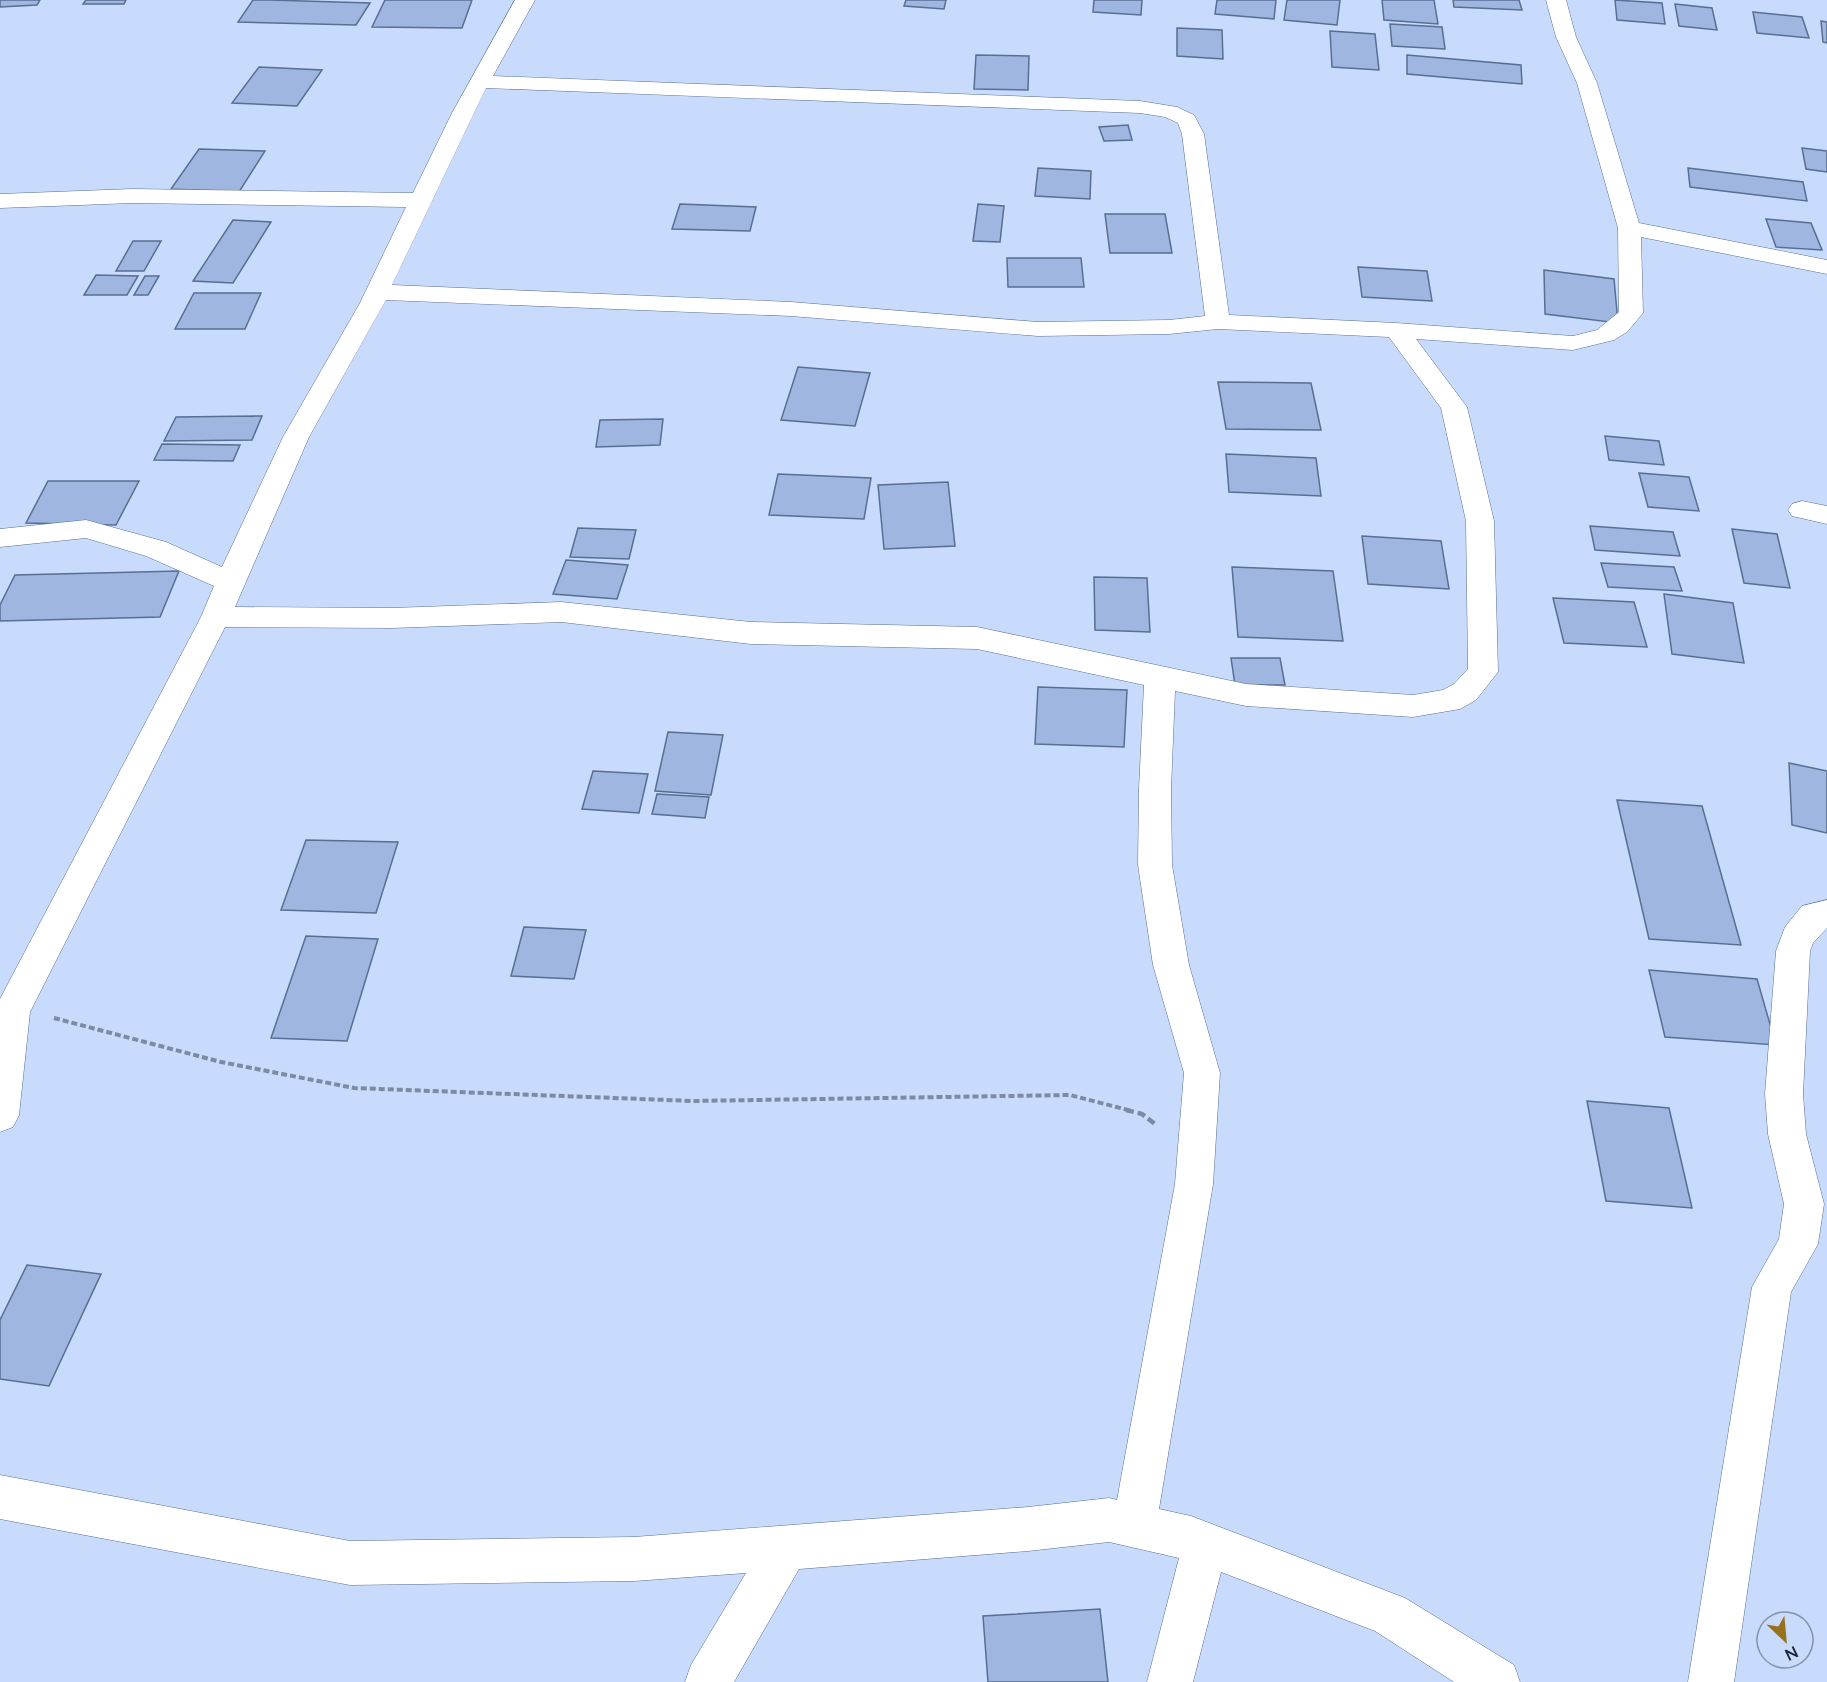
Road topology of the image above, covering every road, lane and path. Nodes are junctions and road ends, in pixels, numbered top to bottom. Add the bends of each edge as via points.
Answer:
1 (525, 0) edge
2 (1556, 0) edge
3 (479, 82) junction
4 (420, 200) junction
5 (0, 201) edge
6 (1629, 228) junction
7 (1827, 267) edge
8 (377, 292) junction
9 (1218, 322) junction
10 (1396, 330) junction
11 (0, 538) edge
12 (230, 582) junction
13 (216, 617) junction
14 (1160, 677) junction
15 (1827, 914) edge
16 (14, 1008) junction
17 (0, 1115) edge
18 (1196, 1156) junction
19 (0, 1497) edge
20 (1134, 1526) junction
21 (1205, 1544) junction
22 (786, 1548) junction
23 (708, 1682) edge
24 (1170, 1682) edge
25 (1497, 1682) edge
26 (1711, 1682) edge

1 - 3 street
2 - 6 street via 1566,37 1587,83
3 - 4 street
3 - 9 street via 1170,111 1187,119 1192,134
4 - 5 street via 132,196
4 - 8 street
6 - 7 street
6 - 10 street via 1631,313 1617,331 1573,343
8 - 9 street via 791,309 1038,329 1169,327
8 - 12 street via 296,437
9 - 10 street
10 - 14 street via 1454,407 1480,521 1483,672 1465,692 1449,701 1413,706 1246,695
11 - 12 street via 86,530 156,549
12 - 13 street
13 - 14 street via 392,618 561,612 751,633 977,638
13 - 16 street
14 - 18 street via 1155,866 1171,964 1202,1073
15 - 26 street via 1814,916 1797,937 1793,951 1784,1094 1787,1134 1804,1204 1798,1244 1772,1287
16 - 17 street
16 - 18 path via 221,1062 354,1088 693,1101 1070,1095 1142,1114
18 - 20 street
19 - 22 street via 350,1563 634,1559
20 - 21 street
20 - 22 street via 1109,1520
21 - 24 street
21 - 25 street via 1389,1614
22 - 23 street

